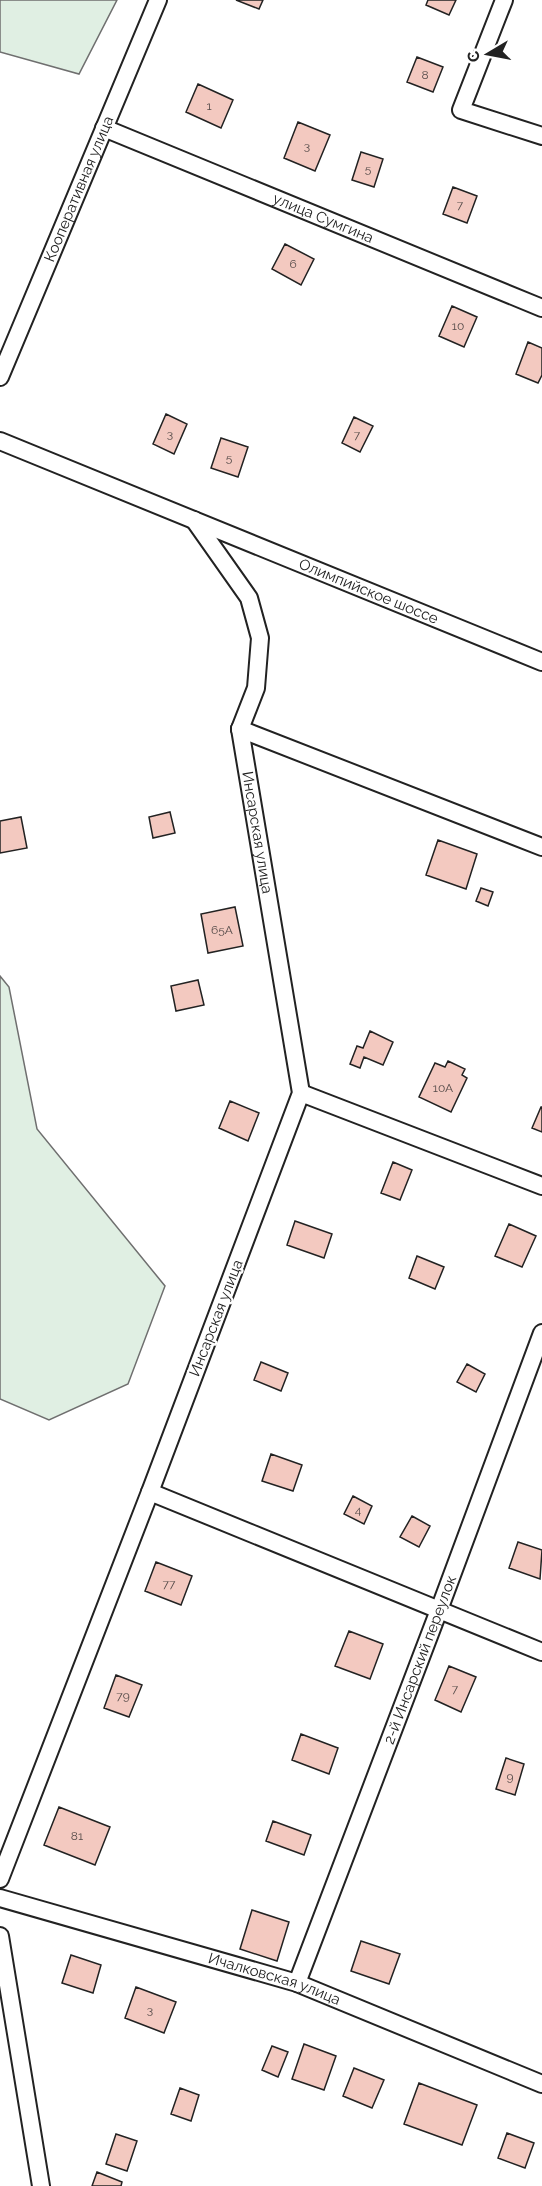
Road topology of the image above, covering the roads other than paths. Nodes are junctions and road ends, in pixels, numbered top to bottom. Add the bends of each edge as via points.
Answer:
1 (159, 0) edge
2 (504, 0) edge
3 (104, 128) junction
4 (542, 136) edge
5 (542, 308) edge
6 (0, 377) edge
7 (0, 441) edge
8 (194, 519) junction
9 (542, 662) edge
10 (240, 729) junction
11 (542, 847) edge
12 (301, 1093) junction
13 (542, 1186) edge
14 (542, 1333) edge
15 (150, 1491) junction
16 (439, 1610) junction
17 (542, 1652) edge
18 (0, 1879) edge
19 (0, 1898) edge
20 (0, 1936) edge
21 (297, 1983) junction
22 (542, 2084) edge
23 (41, 2186) edge

1 - 3 street, Кооперативная улица
2 - 4 street via 461,110
3 - 5 street, улица Сумгина
3 - 6 street, Кооперативная улица
7 - 8 street, Олимпийское шоссе
8 - 9 street, Олимпийское шоссе
8 - 10 street via 249,598 260,638 256,688
10 - 11 street
10 - 12 street, Инсарская улица
12 - 13 street
12 - 15 street, Инсарская улица
14 - 16 street, 2-й Инсарский переулок
15 - 16 street
15 - 18 street, Инсарская улица
16 - 17 street
16 - 21 street, 2-й Инсарский переулок
19 - 21 street, Ичалковская улица
20 - 23 street
21 - 22 street, Ичалковская улица

